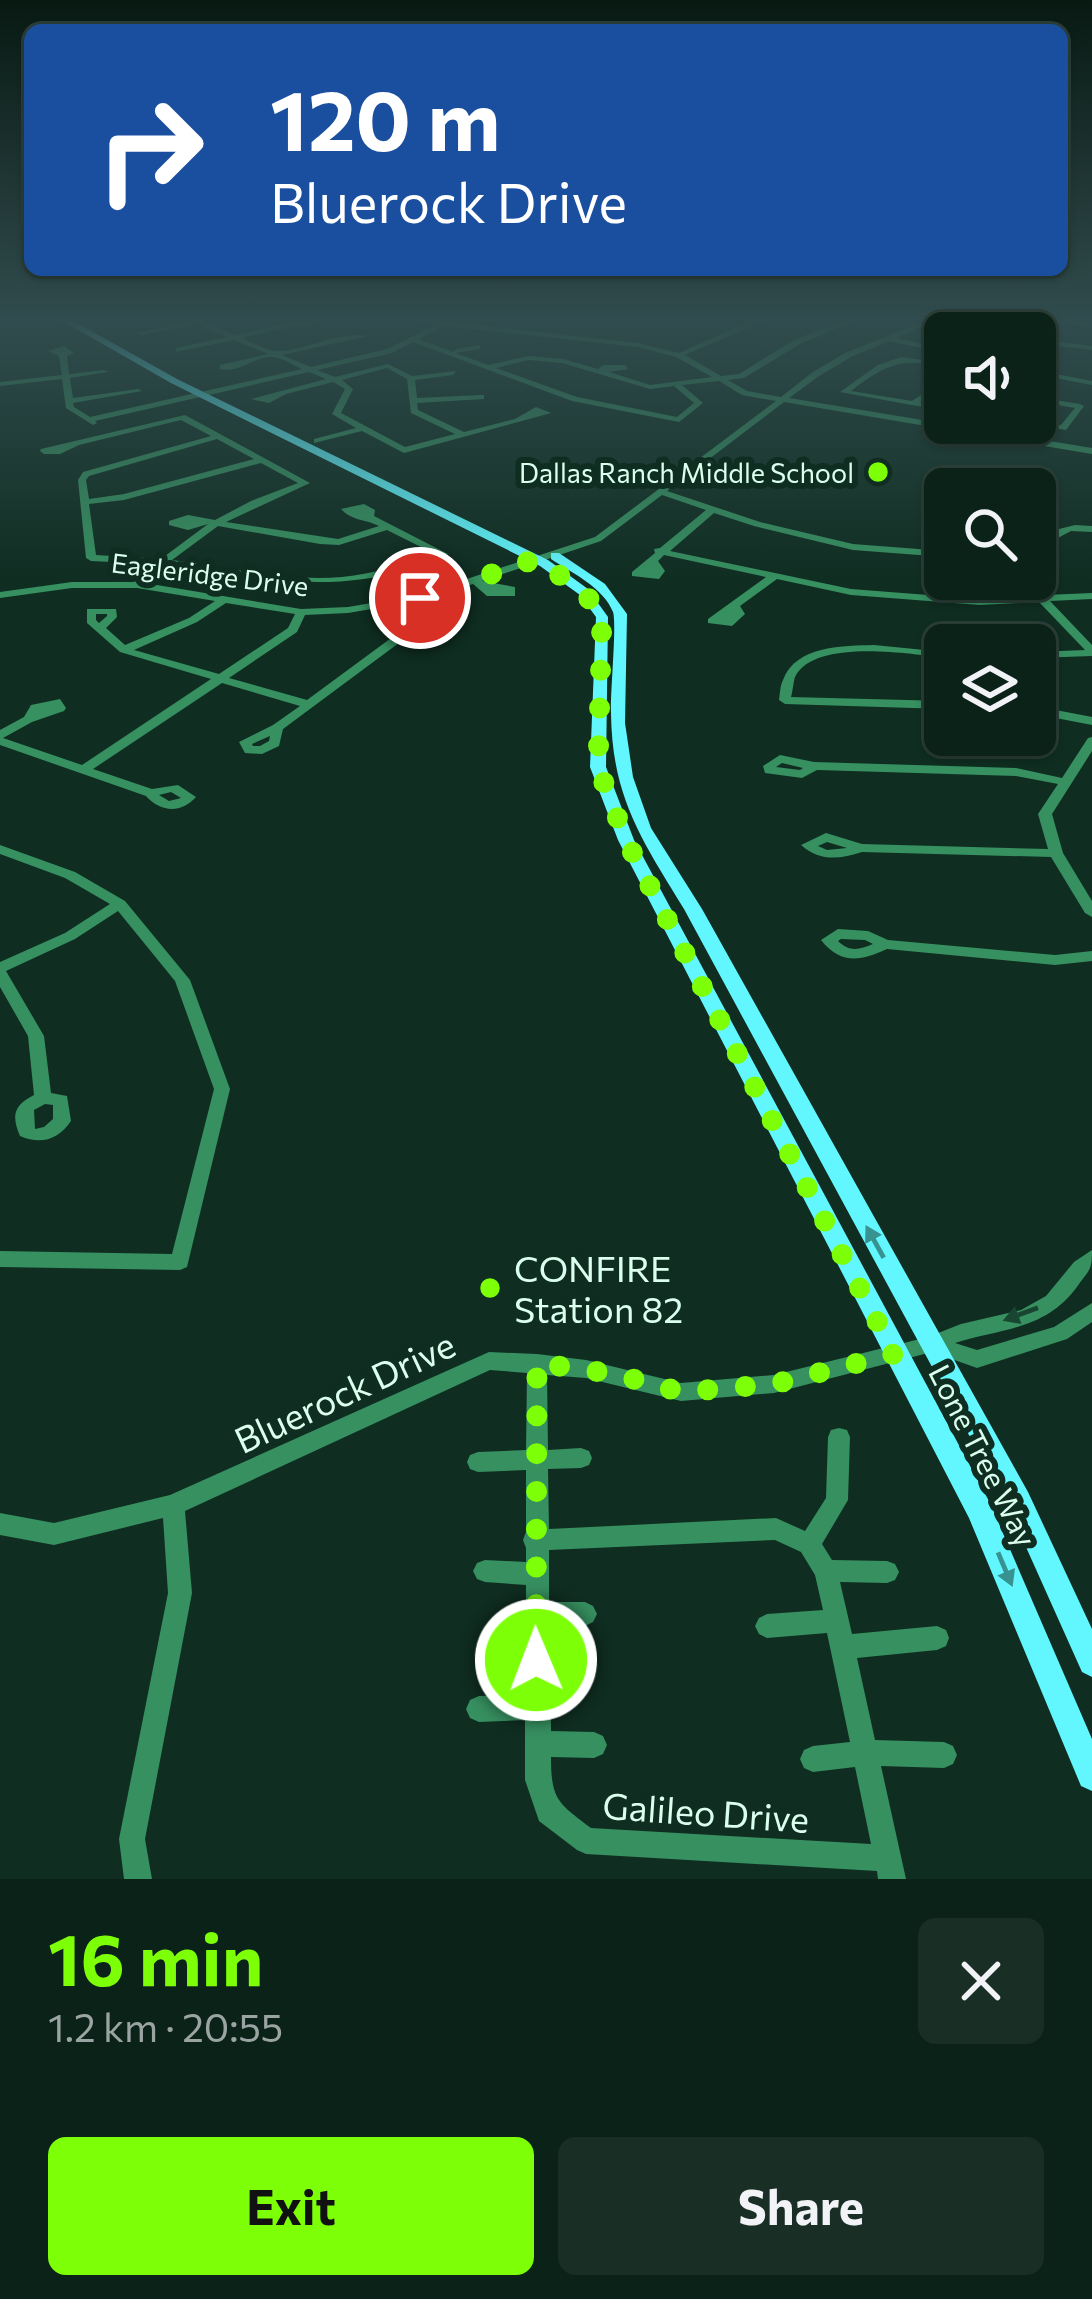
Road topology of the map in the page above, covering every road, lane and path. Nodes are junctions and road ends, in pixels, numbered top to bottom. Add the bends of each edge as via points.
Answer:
1 (72, 407) edge
2 (145, 407) edge
3 (236, 407) edge
4 (241, 407) edge
5 (340, 407) edge
6 (413, 407) edge
7 (606, 407) edge
8 (696, 407) edge
9 (765, 407) edge
10 (770, 407) edge
11 (824, 407) edge
12 (1079, 407) edge
13 (747, 417) junction
14 (519, 418) dead end
15 (88, 420) junction
16 (1056, 427) edge
17 (359, 430) junction
18 (110, 434) junction
19 (463, 435) junction
20 (220, 436) junction
21 (736, 439) junction
22 (317, 441) junction
23 (76, 443) dead end
24 (1092, 451) edge
25 (262, 460) junction
26 (370, 477) junction
27 (659, 491) junction
28 (424, 493) junction
29 (85, 502) junction
30 (715, 508) junction
31 (369, 517) dead end
32 (204, 524) junction
33 (388, 526) junction
34 (1092, 529) edge
35 (1056, 532) edge
36 (924, 552) edge
37 (543, 556) junction
38 (164, 560) junction
39 (776, 575) junction
40 (137, 585) junction
41 (0, 595) edge
42 (1092, 596) edge
43 (1056, 598) edge
44 (924, 600) edge
45 (925, 600) edge
46 (971, 600) edge
47 (1048, 600) edge
48 (222, 601) junction
49 (393, 604) junction
50 (736, 608) dead end
51 (301, 612) junction
52 (102, 626) dead end
53 (124, 650) junction
54 (1092, 652) edge
55 (924, 653) edge
56 (1056, 655) edge
57 (223, 679) junction
58 (924, 704) edge
59 (310, 705) junction
60 (1056, 714) edge
61 (28, 718) dead end
62 (1092, 721) edge
63 (277, 728) dead end
64 (0, 738) edge
65 (1092, 741) edge
66 (814, 766) dead end
67 (83, 770) junction
68 (1065, 782) junction
69 (152, 793) dead end
70 (861, 848) dead end
71 (0, 849) edge
72 (1056, 853) junction
73 (120, 904) junction
74 (1092, 914) edge
75 (885, 944) dead end
76 (1092, 956) edge
77 (0, 970) edge
78 (43, 1097) dead end
79 (1092, 1258) edge
80 (0, 1259) edge
81 (1092, 1311) edge
82 (932, 1344) junction
83 (894, 1354) junction
84 (537, 1363) junction
85 (839, 1437) dead end
86 (581, 1458) dead end
87 (534, 1461) junction
88 (478, 1462) dead end
89 (173, 1504) junction
90 (0, 1525) edge
91 (534, 1540) junction
92 (808, 1544) junction
93 (485, 1571) dead end
94 (826, 1571) junction
95 (887, 1571) dead end
96 (535, 1574) junction
97 (536, 1614) junction
98 (585, 1614) dead end
99 (836, 1621) junction
100 (767, 1626) dead end
101 (937, 1638) dead end
102 (842, 1648) junction
103 (1092, 1662) edge
104 (537, 1707) junction
105 (478, 1709) dead end
106 (538, 1744) junction
107 (594, 1745) dead end
108 (865, 1753) junction
109 (944, 1755) dead end
110 (813, 1759) dead end
111 (1092, 1775) edge
112 (890, 1868) edge
113 (138, 1879) edge

1 - 15 street
2 - 15 street
3 - 26 main road, Lone Tree Way
4 - 22 main road, Lone Tree Way
5 - 17 street via 336,414
6 - 19 street
7 - 8 street via 679,420
9 - 13 street
10 - 21 street
11 - 24 street
12 - 16 street
13 - 21 street
13 - 27 street
14 - 19 street
15 - 18 street
17 - 19 street via 404,450
17 - 22 street
18 - 20 street via 182,417
18 - 23 street
20 - 25 street
20 - 29 street via 86,474
21 - 27 street
22 - 28 main road, Lone Tree Way
25 - 29 street
25 - 32 street via 305,484
26 - 28 main road
26 - 37 main road, Lone Tree Way
27 - 30 street
27 - 37 street, Eagleridge Drive via 598,539
28 - 37 main road, Lone Tree Way
29 - 38 street via 92,558
30 - 36 street via 854,547
30 - 39 street via 655,556
31 - 33 street
32 - 33 street via 339,542
32 - 38 street
33 - 38 street via 443,554 329,581
34 - 35 street
37 - 49 street, Eagleridge Drive
82 -> 37 main road, Lone Tree Way via 643,826 621,764 621,614 601,587
37 - 83 main road, Lone Tree Way via 602,617 598,767 626,840
38 - 40 street
39 - 44 street
39 - 50 street
40 - 41 street, Eagleridge Drive
40 - 48 street, Eagleridge Drive
42 - 43 street
45 - 46 street
47 - 54 street
48 - 51 street, Eagleridge Drive
48 - 53 street
49 - 51 street, Eagleridge Drive
49 - 59 street via 412,622 407,632
51 - 57 street via 293,629
52 - 53 street
53 - 57 street
54 - 56 street
55 - 58 street via 865,647 810,656 784,686 785,700
57 - 59 street
57 - 67 street
59 - 63 street
60 - 62 street
61 - 64 street
64 - 67 street
65 - 68 street
66 - 68 street via 1016,772
67 - 69 street
68 - 72 street via 1045,814
70 - 72 street
71 - 73 street
72 - 74 street
73 - 77 street
73 - 80 street via 182,980 222,1089 180,1262
75 - 76 street via 1055,960
77 - 78 street via 36,1036
79 -> 82 street, Bluerock Drive via 1053,1302
81 - 82 street via 1060,1333 977,1359
82 - 83 street, Bluerock Drive
82 - 103 main road, Lone Tree Way via 1019,1501
83 - 84 street, Bluerock Drive via 774,1384 681,1392
83 -> 111 main road, Lone Tree Way via 980,1512
84 - 87 street, Galileo Drive
84 - 89 street, Bluerock Drive via 488,1361
85 - 92 street via 837,1500
86 - 87 street
87 - 88 street
87 - 91 street, Galileo Drive
89 - 90 street, Bluerock Drive via 55,1534
89 - 113 street via 180,1594 132,1839
91 - 92 street via 776,1529
91 - 96 street, Galileo Drive
92 - 94 street
93 - 96 street
94 - 95 street
94 - 99 street
96 - 97 street, Galileo Drive
97 - 98 street
97 - 104 street, Galileo Drive
99 - 100 street
99 - 102 street
101 - 102 street
102 - 108 street
104 - 105 street
104 - 106 street, Galileo Drive
106 - 107 street
106 - 112 street, Galileo Drive via 548,1812 586,1841
108 - 109 street
108 - 110 street
108 - 112 street

